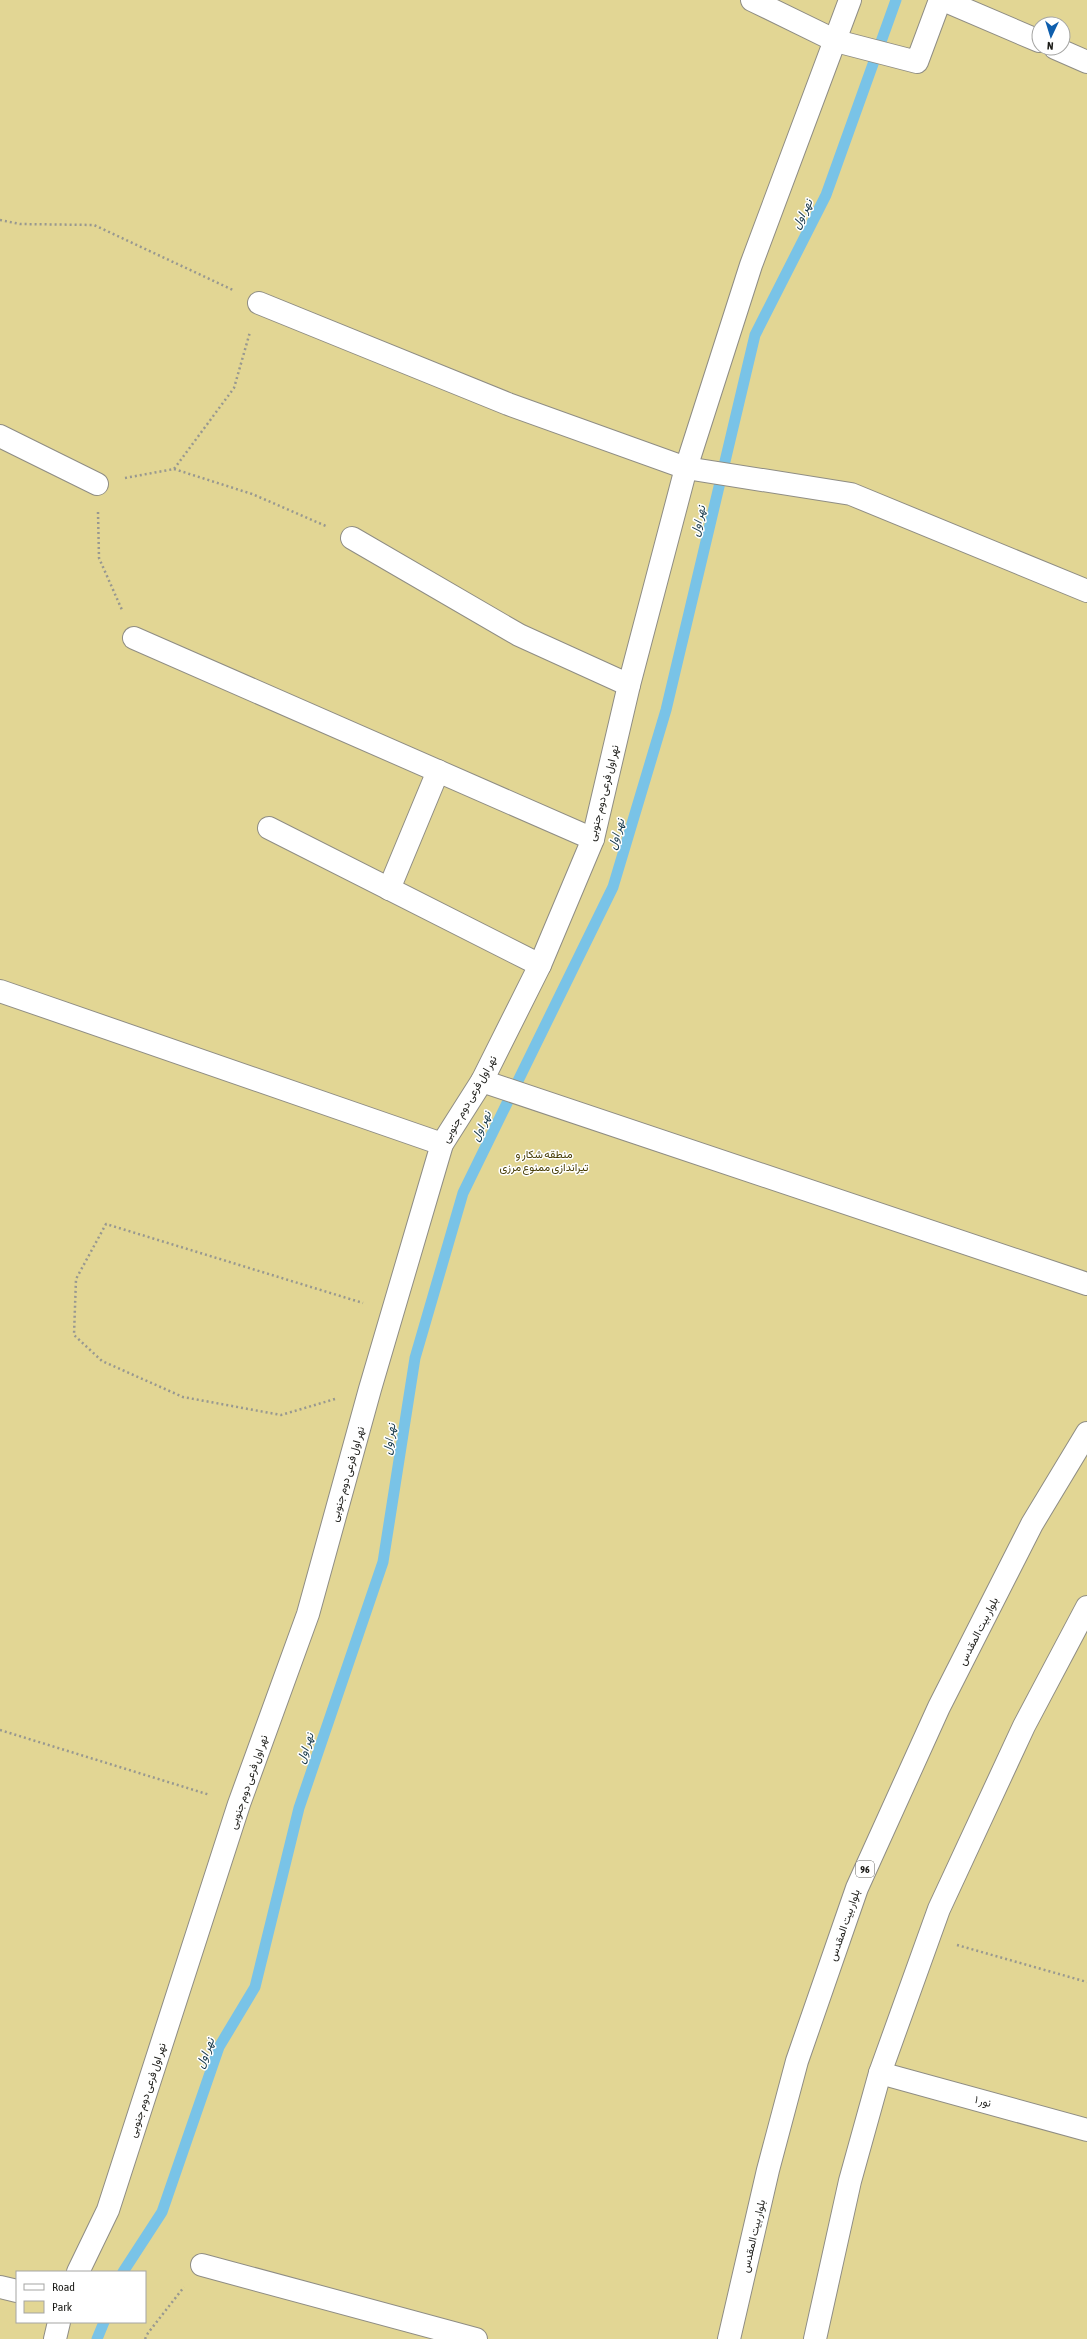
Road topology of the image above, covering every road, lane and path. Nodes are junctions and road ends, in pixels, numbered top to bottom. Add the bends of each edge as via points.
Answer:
1 (752, 0) edge
2 (850, 0) edge
3 (940, 0) edge
4 (943, 0) edge
5 (1031, 38) edge
6 (846, 44) junction
7 (1071, 55) edge
8 (1087, 62) edge
9 (0, 220) edge
10 (259, 303) junction
11 (0, 436) edge
12 (174, 469) junction
13 (696, 470) junction
14 (97, 484) junction
15 (352, 538) joint
16 (1087, 591) edge
17 (134, 638) joint
18 (629, 685) junction
19 (438, 771) junction
20 (269, 828) dead end
21 (593, 839) junction
22 (389, 889) junction
23 (540, 965) junction
24 (0, 991) edge
25 (489, 1083) junction
26 (442, 1144) junction
27 (1087, 1284) edge
28 (393, 1312) junction
29 (370, 1389) junction
30 (1087, 1433) edge
31 (1087, 1607) edge
32 (0, 1730) edge
33 (240, 1804) junction
34 (929, 1937) junction
35 (1087, 1982) edge
36 (880, 2073) junction
37 (1087, 2130) edge
38 (202, 2265) joint
39 (78, 2271) edge
40 (0, 2287) edge
41 (16, 2291) edge
42 (59, 2323) edge
43 (55, 2339) edge
44 (145, 2339) edge
45 (476, 2339) edge
46 (729, 2339) edge
47 (814, 2339) edge

1 - 6 street
2 - 6 street, نهر اول فرعی دوم جنوبی
3 - 6 street via 917,62
4 - 5 street
6 - 13 street, نهر اول فرعی دوم جنوبی via 751,265
7 - 8 street
9 - 10 path via 20,224 94,225
10 - 12 path via 234,388
10 - 13 street via 508,404
11 - 14 street
12 - 14 path
12 - 15 path via 252,494
13 - 16 street via 851,494
13 - 18 street, نهر اول فرعی دوم جنوبی
14 - 17 path via 99,558
15 - 18 street via 519,635
17 - 19 street
18 - 21 street, نهر اول فرعی دوم جنوبی
19 - 21 street
19 - 22 street
20 - 22 street
21 - 23 street, نهر اول فرعی دوم جنوبی
22 - 23 street
23 - 25 street, نهر اول فرعی دوم جنوبی
24 - 26 street
25 - 26 street, نهر اول فرعی دوم جنوبی
25 - 27 street
26 - 28 street, نهر اول فرعی دوم جنوبی
28 - 29 street, نهر اول فرعی دوم جنوبی
28 - 29 path via 106,1224 76,1279 74,1334 102,1361 183,1397 281,1415
29 - 33 street, نهر اول فرعی دوم جنوبی via 308,1614
30 - 46 street, بلوار بیت المقدس / 96 via 1032,1524 939,1707 857,1888 797,2061 768,2170
31 - 34 street via 1024,1726 939,1909
32 - 33 path
33 - 39 street, نهر اول فرعی دوم جنوبی via 108,2210
34 - 35 path
34 - 36 street
36 - 37 street, نور ۱
36 - 47 street via 850,2181
38 - 44 path
38 - 45 street
40 - 41 street
42 - 43 street

